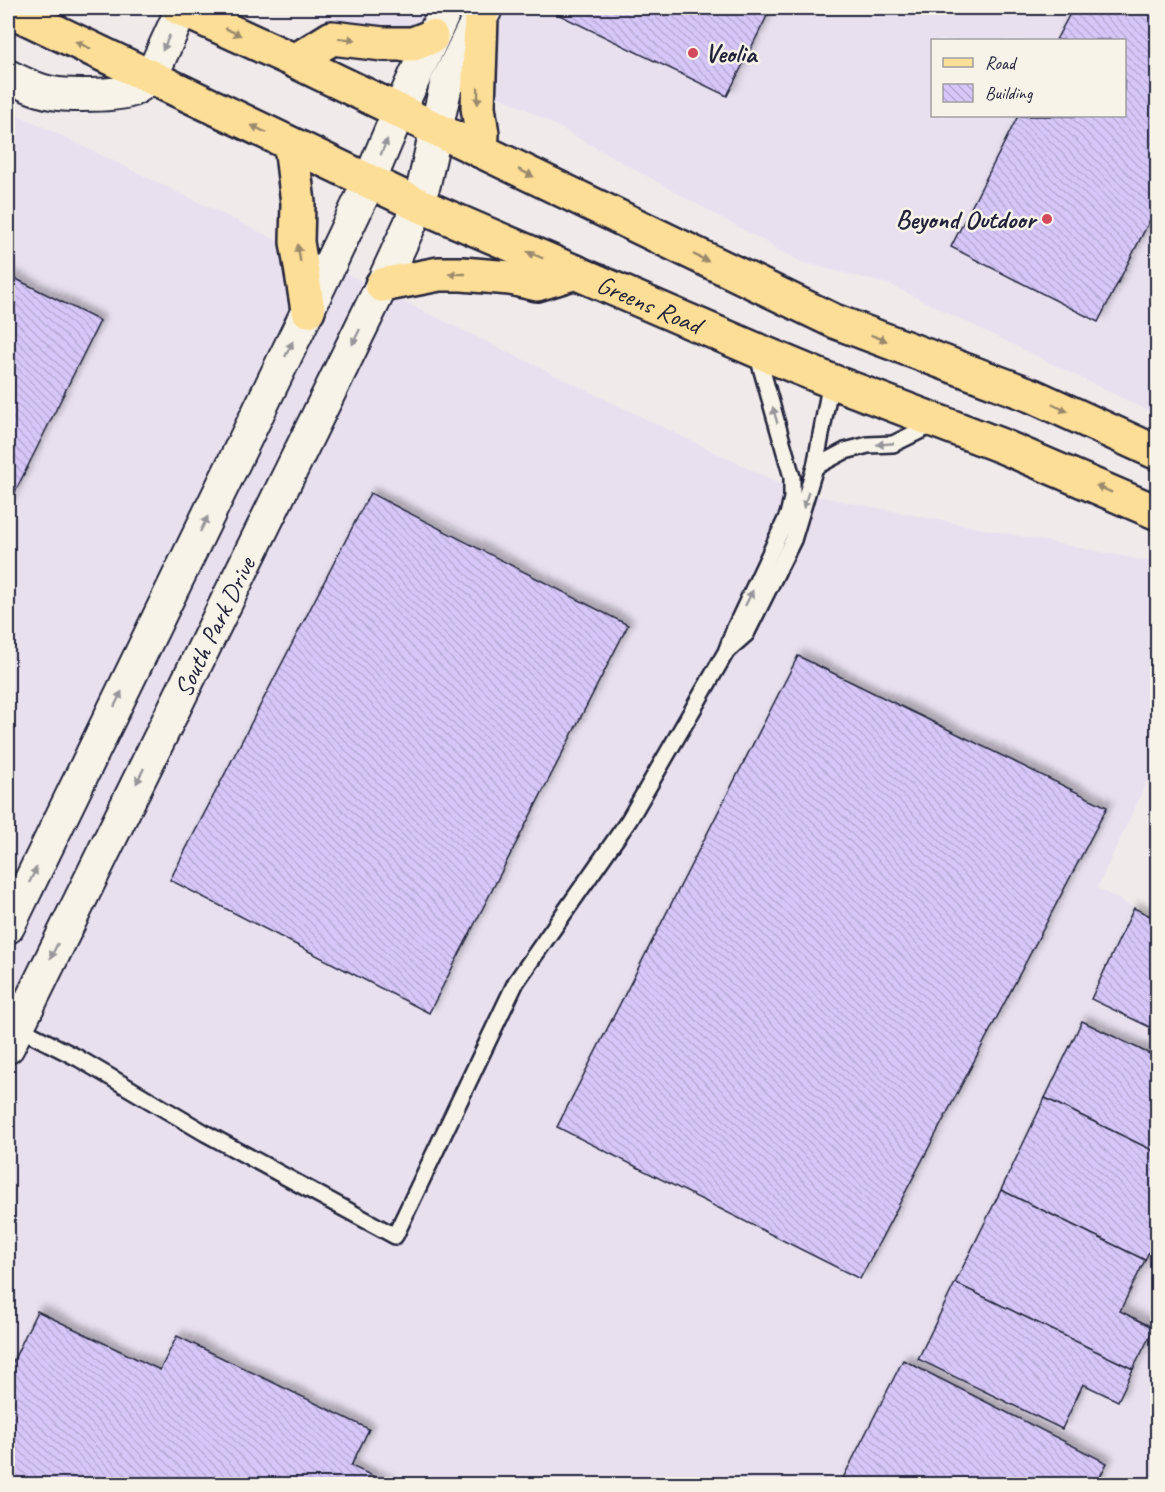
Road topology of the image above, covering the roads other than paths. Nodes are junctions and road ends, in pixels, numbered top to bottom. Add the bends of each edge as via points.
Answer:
1 (181, 8) edge
2 (446, 8) edge
3 (8, 9) edge
4 (484, 12) edge
5 (432, 37) junction
6 (295, 61) junction
7 (8, 76) edge
8 (151, 77) junction
9 (399, 111) junction
10 (435, 129) junction
11 (291, 145) junction
12 (481, 151) junction
13 (369, 182) junction
14 (417, 204) junction
15 (576, 272) junction
16 (382, 285) junction
17 (308, 310) junction
18 (756, 350) junction
19 (831, 381) junction
20 (939, 422) junction
21 (1158, 453) edge
22 (816, 467) junction
23 (1158, 513) edge
24 (726, 652) junction
25 (8, 927) edge
26 (11, 1031) edge

1 -> 6 main road
1 -> 8 street
2 - 5 street, South Park Drive
8 -> 3 main road, Greens Road
4 - 10 street, South Park Drive via 446,85
4 -> 12 main road via 478,107
6 -> 5 main road via 332,38 413,44
5 - 9 street, South Park Drive
6 - 9 main road
7 - 8 street via 29,87 54,93 89,94 130,91
11 -> 8 main road, Greens Road
9 - 10 main road
13 -> 9 street, South Park Drive
10 - 12 main road
10 - 14 street, South Park Drive
11 - 13 main road, Greens Road
17 -> 11 main road via 297,242 298,203
12 -> 21 main road via 834,321 1033,396
13 - 14 main road, Greens Road
13 - 17 street, South Park Drive
15 -> 14 main road, Greens Road
14 - 16 street, South Park Drive
15 -> 16 main road via 537,284 510,278 439,274
15 - 18 main road, Greens Road
16 -> 26 street, South Park Drive
25 -> 17 street, South Park Drive
18 - 19 main road, Greens Road
24 -> 18 lane via 788,515 792,498 787,456
19 - 20 main road, Greens Road
19 - 22 lane
20 -> 22 lane via 893,444 845,451
23 -> 20 main road, Greens Road
22 -> 24 lane via 793,540 746,634
24 - 26 lane via 629,820 516,981 395,1236 205,1133 78,1058

